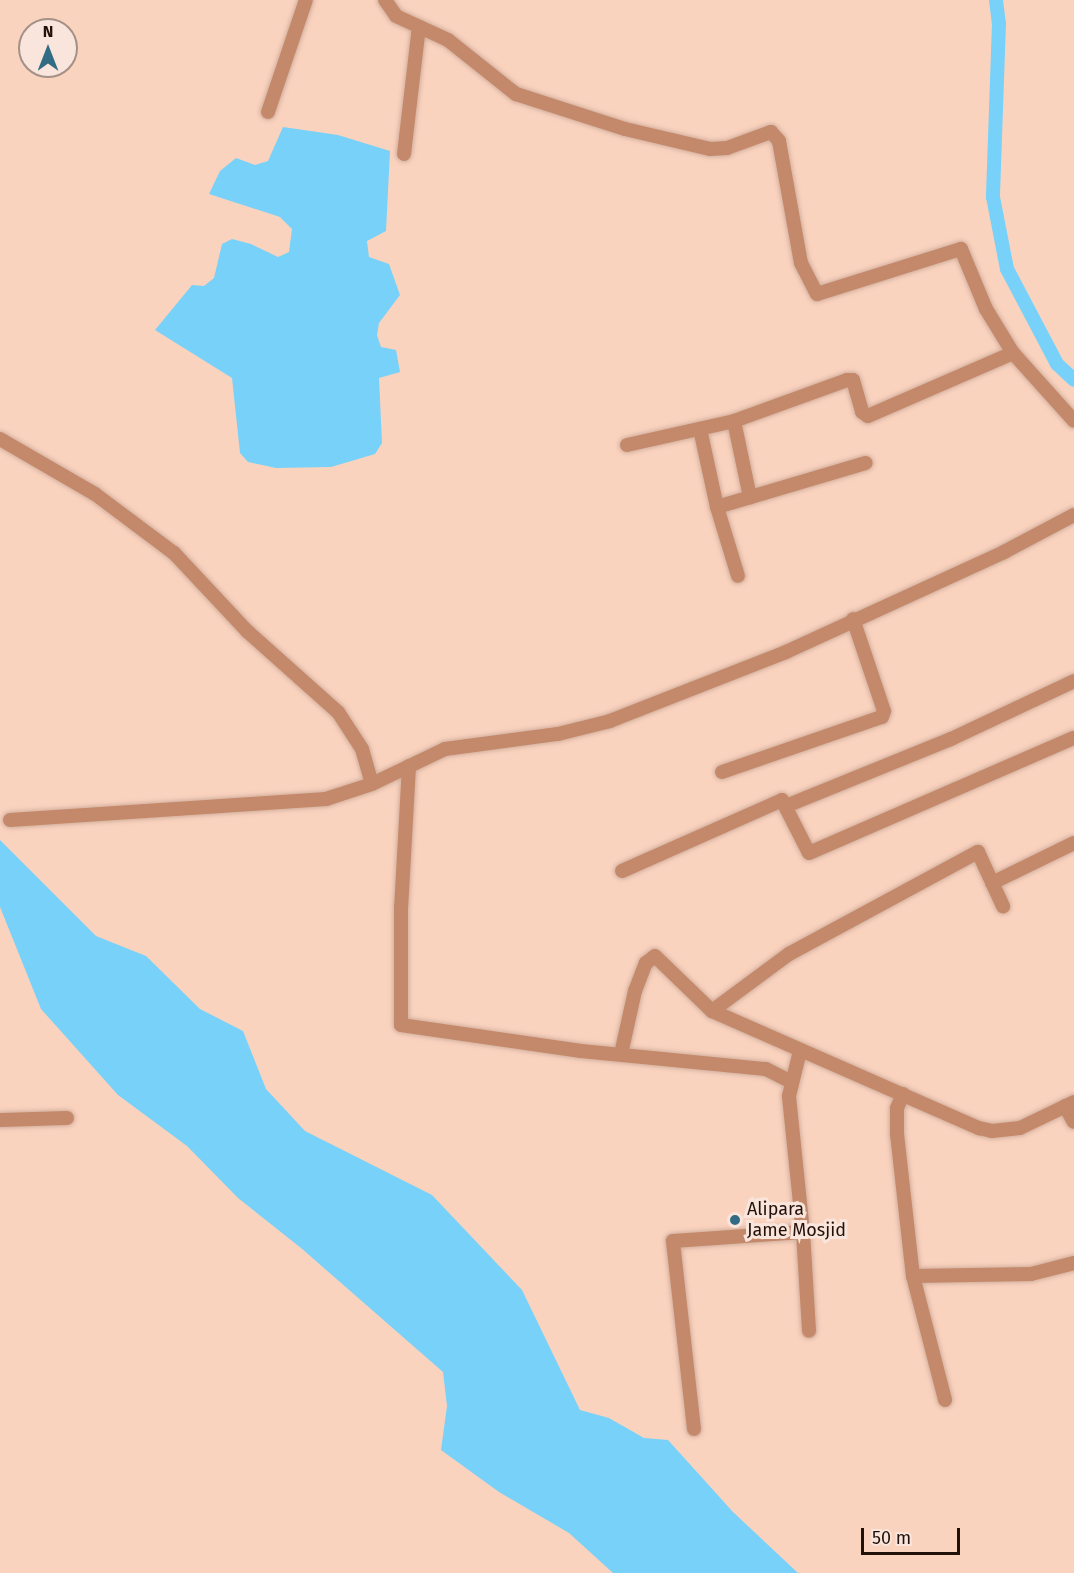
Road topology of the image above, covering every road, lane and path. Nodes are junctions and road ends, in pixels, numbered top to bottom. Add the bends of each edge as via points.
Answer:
1 (306, 0) edge
2 (385, 0) edge
3 (419, 27) junction
4 (268, 112) dead end
5 (404, 154) dead end
6 (1012, 352) junction
7 (734, 421) junction
8 (1074, 421) edge
9 (700, 429) junction
10 (0, 439) edge
11 (627, 445) dead end
12 (866, 463) dead end
13 (750, 498) junction
14 (717, 507) junction
15 (1074, 515) edge
16 (738, 576) dead end
17 (853, 620) junction
18 (1074, 681) edge
19 (1074, 738) edge
20 (409, 766) junction
21 (722, 772) dead end
22 (372, 784) junction
23 (786, 806) junction
24 (10, 820) dead end
25 (1074, 843) edge
26 (622, 871) dead end
27 (992, 883) junction
28 (1003, 906) dead end
29 (712, 1011) junction
30 (800, 1051) junction
31 (621, 1054) junction
32 (790, 1081) junction
33 (903, 1094) junction
34 (1070, 1104) edge
35 (67, 1118) dead end
36 (0, 1120) edge
37 (1074, 1122) edge
38 (803, 1232) junction
39 (1074, 1263) edge
40 (913, 1276) junction
41 (809, 1331) dead end
42 (945, 1400) dead end
43 (694, 1429) dead end

1 - 4 street
2 - 3 street via 396,16
3 - 5 street
3 - 6 street via 448,40 516,93 625,129 710,149 727,148 771,132 779,141 801,263 817,294 962,249 986,309
6 - 7 street via 868,416 861,412 851,379
6 - 8 street
7 - 9 street
7 - 13 street
9 - 11 street
9 - 14 street
10 - 22 street via 95,494 174,553 247,631 339,712 362,749
12 - 13 street
13 - 14 street
14 - 16 street
15 - 17 street via 969,569
17 - 20 street via 786,652 610,721 558,734 445,749
17 - 21 street via 884,711 882,717
18 - 23 street via 951,739
19 - 23 street via 809,853
20 - 22 street
20 - 31 street via 401,907 401,1025
22 - 24 street via 326,799 276,805
23 - 26 street via 783,800
25 - 27 street
27 - 28 street
27 - 29 street via 978,852 789,954
29 - 30 street
29 - 31 street via 655,956 646,963 636,991
30 - 32 street
30 - 33 street
31 - 32 street via 766,1069
32 - 38 street
33 - 34 street via 992,1131 1020,1128
33 - 40 street via 897,1108 897,1134
34 - 37 street
35 - 36 street
38 - 41 street
38 - 43 street via 673,1241
39 - 40 street via 1031,1274
40 - 42 street

